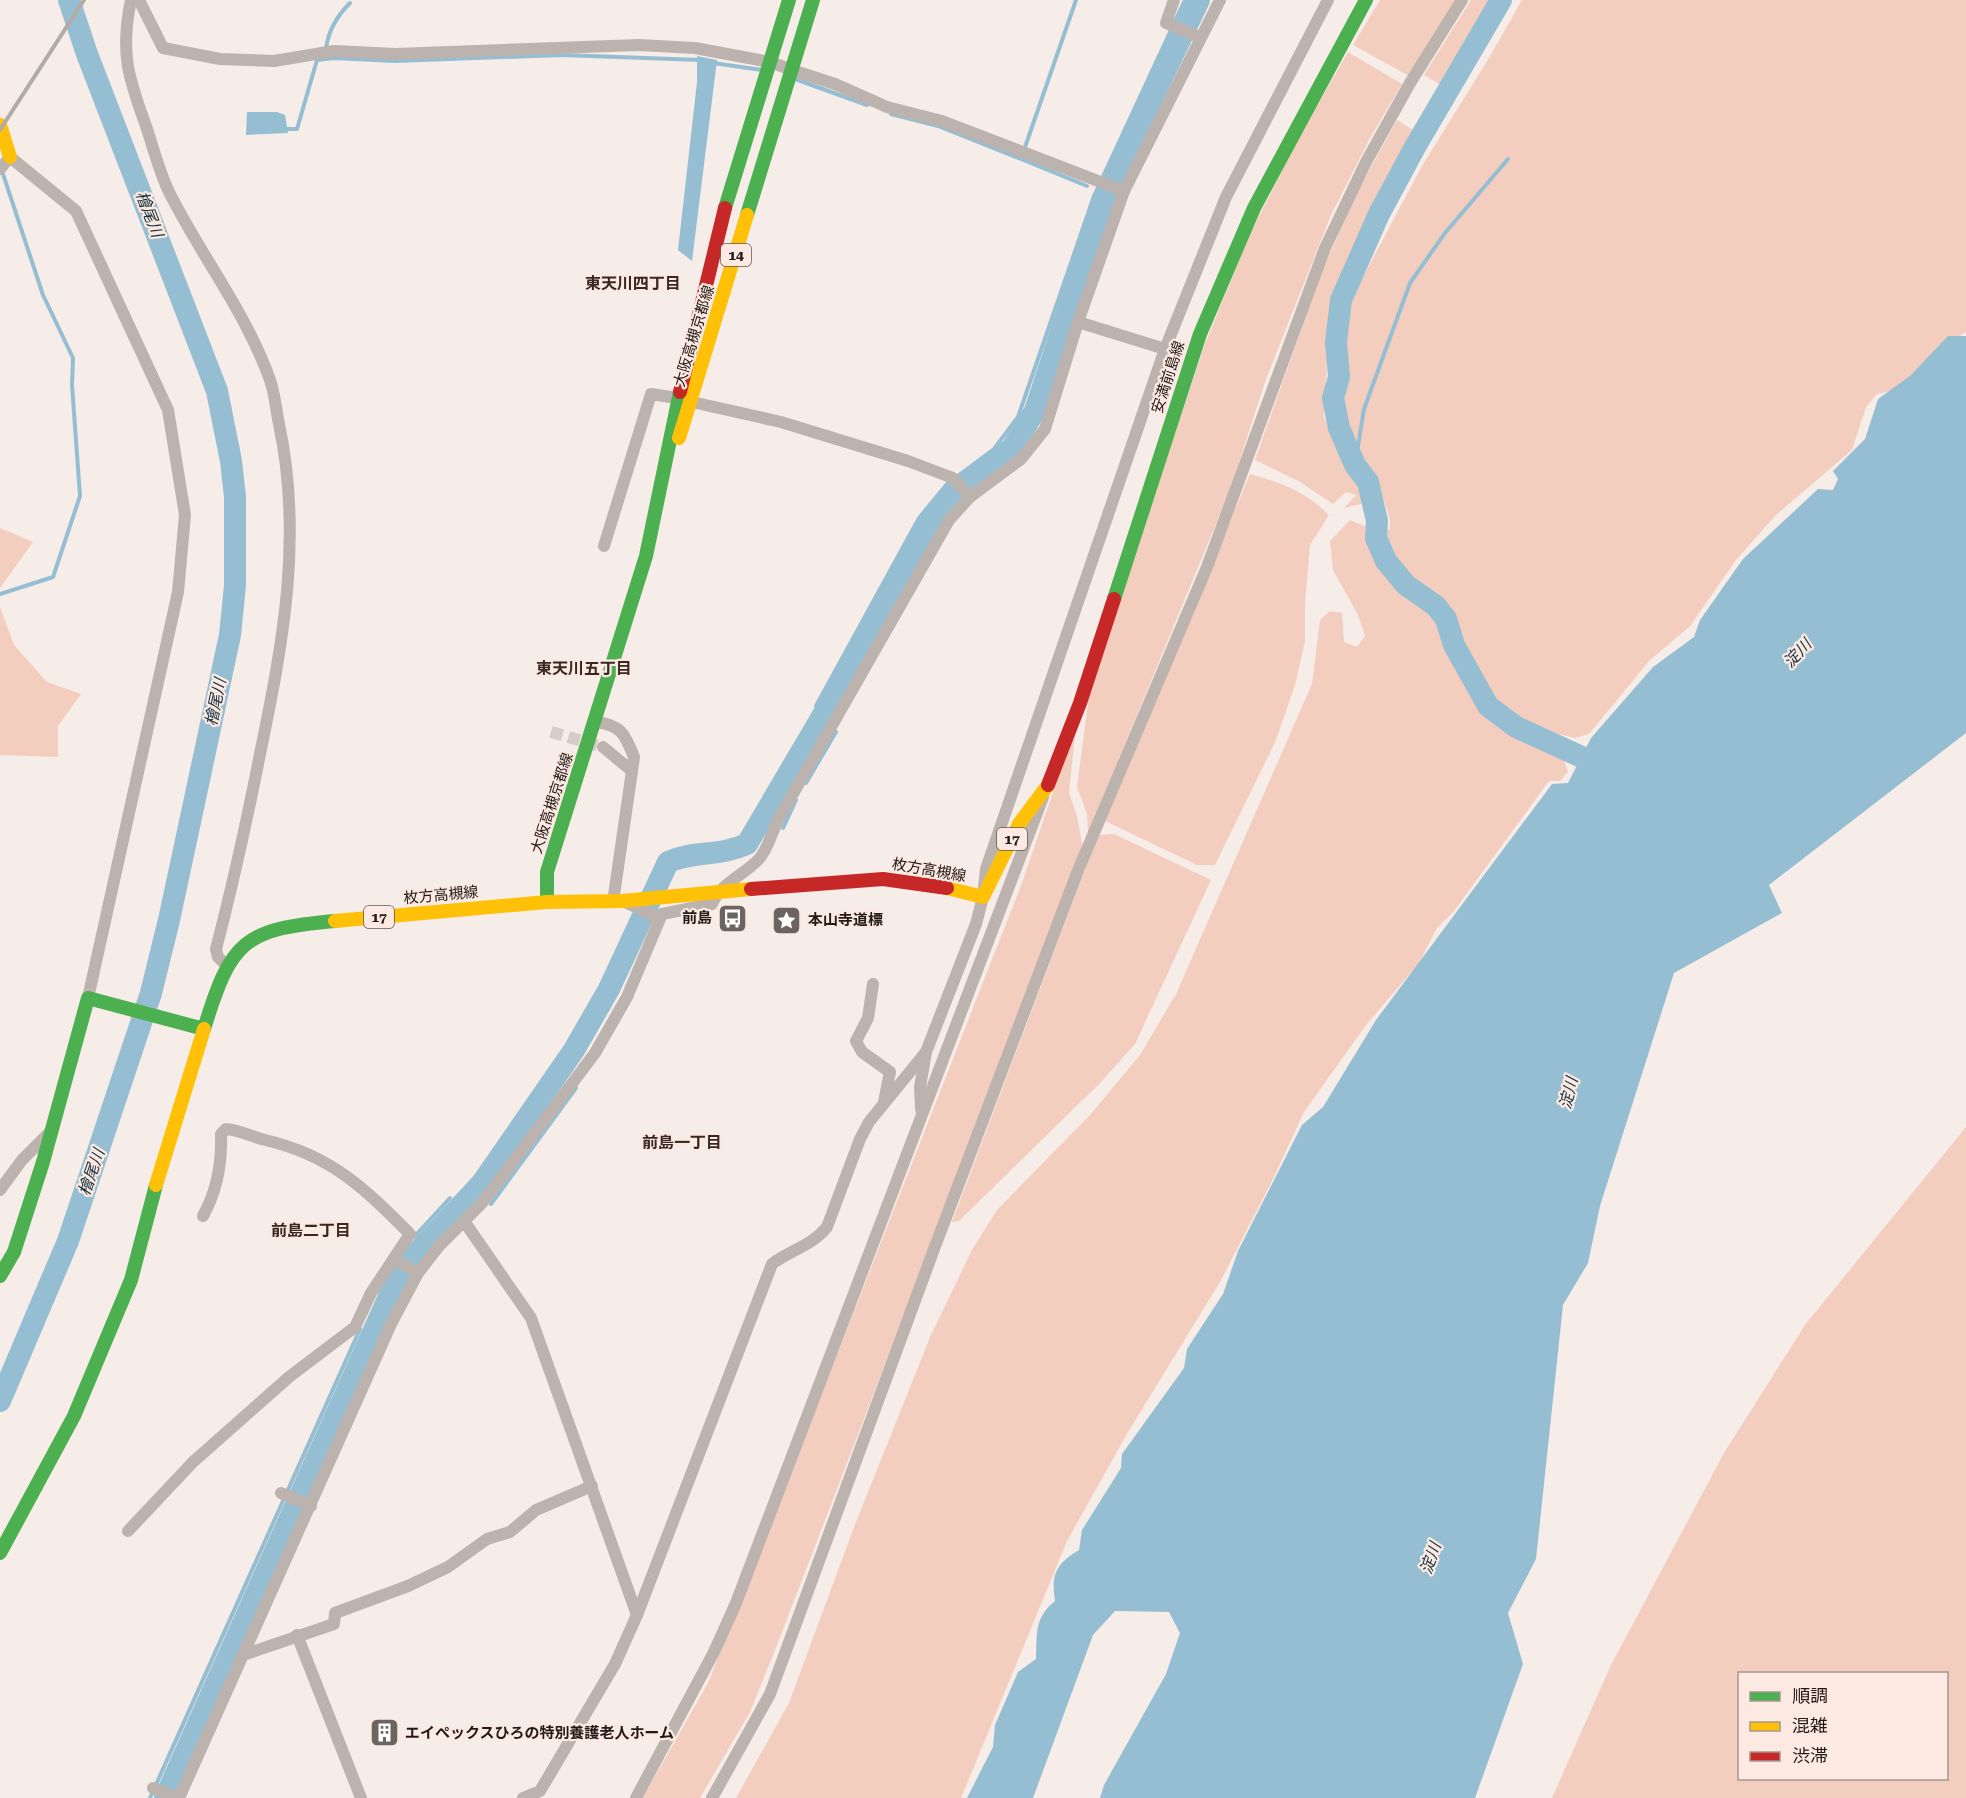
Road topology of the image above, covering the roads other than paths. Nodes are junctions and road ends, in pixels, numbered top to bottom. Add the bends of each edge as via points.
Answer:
1 (131, 0) edge
2 (139, 0) edge
3 (789, 0) edge
4 (813, 0) edge
5 (1174, 0) edge
6 (1220, 0) edge
7 (1328, 0) edge
8 (1366, 0) edge
9 (1462, 0) edge
10 (1196, 36) junction
11 (770, 63) junction
12 (792, 70) junction
13 (0, 125) edge
14 (10, 157) junction
15 (0, 169) edge
16 (1124, 191) junction
17 (1078, 322) junction
18 (1165, 349) junction
19 (677, 398) junction
20 (692, 402) junction
21 (970, 497) junction
22 (656, 508) junction
23 (604, 546) dead end
24 (596, 722) junction
25 (603, 747) tunnel mouth
26 (632, 771) junction
27 (1048, 785) junction
28 (716, 892) junction
29 (983, 897) junction
30 (546, 902) junction
31 (618, 902) junction
32 (657, 921) junction
33 (228, 967) junction
34 (873, 984) dead end
35 (88, 998) junction
36 (204, 1029) junction
37 (926, 1052) junction
38 (883, 1106) junction
39 (922, 1114) junction
40 (51, 1131) junction
41 (0, 1191) edge
42 (203, 1216) dead end
43 (465, 1221) junction
44 (14, 1252) junction
45 (394, 1259) junction
46 (418, 1273) junction
47 (0, 1276) edge
48 (0, 1286) edge
49 (592, 1486) junction
50 (281, 1493) dead end
51 (311, 1506) junction
52 (128, 1531) dead end
53 (0, 1553) edge
54 (637, 1616) junction
55 (297, 1635) junction
56 (243, 1655) junction
57 (153, 1788) dead end
58 (178, 1798) edge
59 (361, 1798) edge
60 (523, 1798) edge
61 (636, 1798) edge
62 (712, 1798) edge

1 - 33 street via 124,32 137,102 168,190 242,317 270,381 289,468 292,538 287,605 243,840 216,949
2 - 11 street via 164,48 220,59 274,62 334,51 395,54 638,45 695,48
3 - 11 main road, 大阪高槻京都線 / 14
4 - 12 main road, 大阪高槻京都線 / 14
5 - 10 street via 1167,23
6 - 10 street
7 - 18 street via 1226,197
8 - 27 main road, 安満前島線 via 1254,208 1200,334 1080,703
9 - 62 street via 1377,142 1325,248 1207,567 1075,879 770,1694
10 - 16 street
11 - 12 street
11 - 19 main road, 大阪高槻京都線 / 14 via 726,204
12 - 16 street via 887,107 942,121
12 - 20 main road, 大阪高槻京都線 / 14
13 - 14 main road
14 - 15 street
14 - 35 street via 76,211 168,410 185,515 178,592
16 - 17 street
17 - 18 street
17 - 21 street via 1044,429 1021,459
18 - 29 street via 986,869
19 - 22 main road, 大阪高槻京都線 / 14
19 - 23 street via 651,394
20 - 21 street via 781,422 954,478
20 - 22 main road, 大阪高槻京都線 / 14
21 - 28 street via 930,549 761,856
22 - 24 main road, 大阪高槻京都線 / 14 via 646,556
24 - 26 street via 612,724 626,736 634,757
24 - 30 main road, 大阪高槻京都線 / 14 via 547,872
25 - 26 street
26 - 31 street
27 - 29 main road, 枚方高槻線 / 17 via 1035,798 1018,827
27 - 39 street
28 - 29 main road, 枚方高槻線 / 17 via 883,879
28 - 31 main road, 枚方高槻線 / 17
28 - 32 street via 712,904 671,910
29 - 37 street
30 - 31 main road, 枚方高槻線 / 17
30 - 33 main road, 枚方高槻線 / 17 via 286,925 256,935
31 - 32 street via 651,914
32 - 43 street via 627,997 595,1053
33 - 36 main road, 枚方高槻線 / 17
34 - 38 street via 868,1018 856,1041 862,1052 890,1072
35 - 36 main road
35 - 40 main road
36 - 53 main road, 枚方高槻線 via 131,1280 74,1416
37 - 38 street
37 - 39 street via 920,1087
38 - 54 street via 860,1138 827,1227 818,1238 772,1264
39 - 61 street via 736,1603 704,1673
40 - 41 street via 22,1160
40 - 44 main road
42 - 45 street via 211,1201 222,1156 221,1134 226,1128 237,1130 320,1159 363,1186 410,1234
43 - 46 street
43 - 49 street via 531,1318
44 - 47 main road
44 - 48 street
45 - 46 street
45 - 52 street via 355,1326 289,1377 193,1462
46 - 51 street
49 - 54 street
49 - 55 street via 536,1510 510,1532 487,1539 448,1567 335,1613 334,1624
50 - 51 street
51 - 56 street
54 - 60 street via 615,1664 540,1791
55 - 56 street
55 - 59 street
56 - 58 street
57 - 58 street

